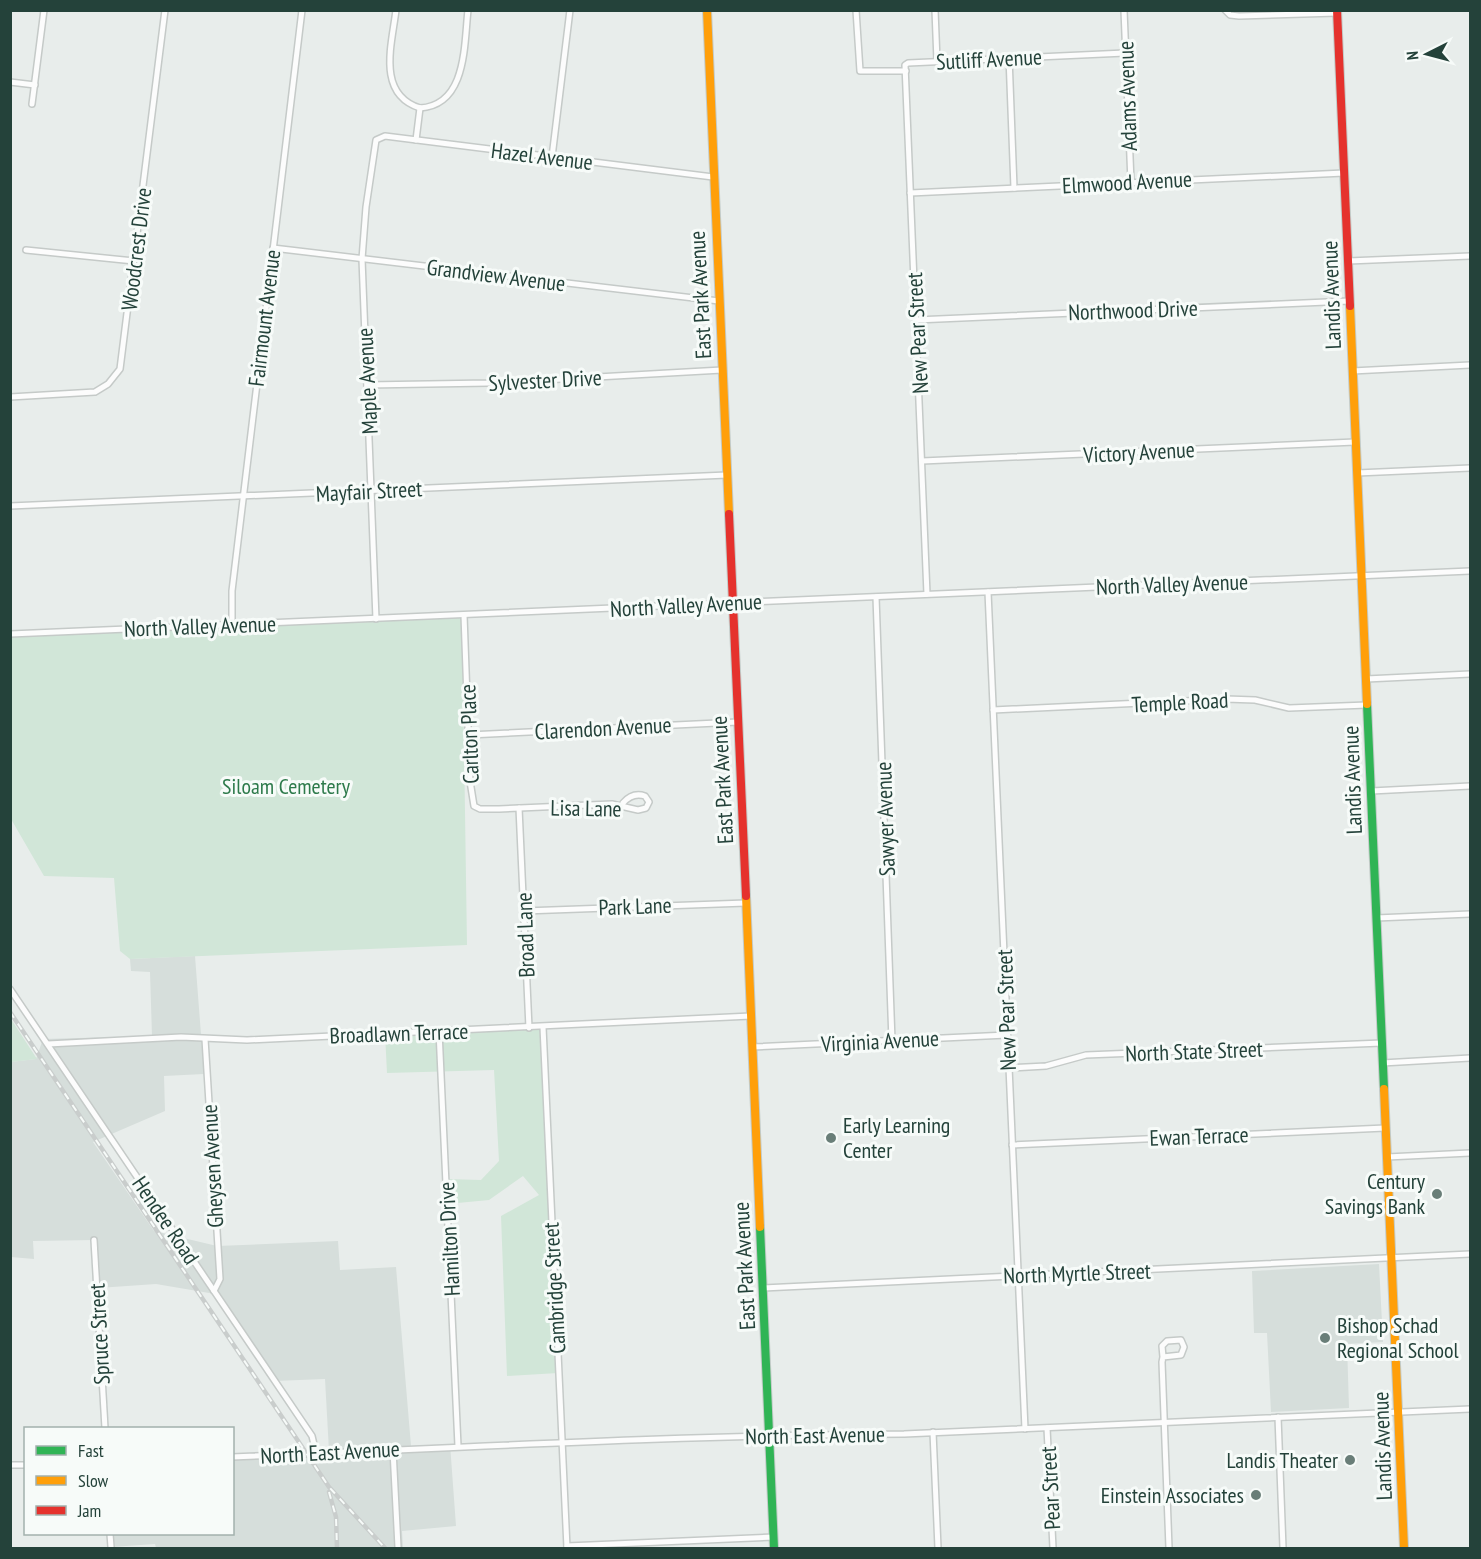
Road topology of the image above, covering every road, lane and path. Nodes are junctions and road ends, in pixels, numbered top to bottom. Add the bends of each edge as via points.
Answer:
1 (44, 10) edge
2 (165, 10) edge
3 (302, 10) edge
4 (396, 10) edge
5 (468, 10) edge
6 (570, 10) edge
7 (707, 10) edge
8 (856, 10) edge
9 (935, 10) edge
10 (1124, 10) edge
11 (1225, 10) edge
12 (1337, 12) edge
13 (1125, 53) junction
14 (1009, 57) junction
15 (937, 61) junction
16 (906, 71) junction
17 (10, 82) edge
18 (35, 85) junction
19 (33, 104) dead end
20 (420, 108) junction
21 (416, 140) junction
22 (375, 143) joint
23 (552, 158) junction
24 (1344, 173) junction
25 (713, 177) junction
26 (1131, 182) junction
27 (1014, 188) junction
28 (910, 193) junction
29 (273, 248) junction
30 (26, 250) dead end
31 (1470, 256) edge
32 (363, 259) junction
33 (134, 261) junction
34 (1347, 261) junction
35 (719, 301) junction
36 (1349, 301) junction
37 (916, 320) junction
38 (1470, 365) edge
39 (722, 370) junction
40 (1352, 371) junction
41 (367, 385) junction
42 (10, 397) edge
43 (1355, 442) junction
44 (922, 461) junction
45 (1470, 468) edge
46 (1357, 473) junction
47 (727, 475) junction
48 (372, 490) junction
49 (243, 496) junction
50 (10, 506) edge
51 (1470, 571) edge
52 (1362, 576) junction
53 (988, 592) junction
54 (927, 594) junction
55 (876, 597) junction
56 (733, 603) junction
57 (464, 615) junction
58 (376, 618) junction
59 (232, 625) junction
60 (10, 634) edge
61 (1470, 674) edge
62 (1366, 679) junction
63 (1367, 705) junction
64 (993, 710) junction
65 (738, 722) junction
66 (469, 735) junction
67 (1470, 786) edge
68 (1371, 791) junction
69 (623, 803) dead end
70 (519, 808) junction
71 (521, 843) joint
72 (746, 903) junction
73 (524, 911) junction
74 (1470, 914) edge
75 (1376, 918) junction
76 (10, 989) edge
77 (751, 1017) junction
78 (543, 1027) junction
79 (529, 1028) junction
80 (439, 1031) junction
81 (1007, 1035) junction
82 (205, 1039) junction
83 (892, 1041) junction
84 (1382, 1043) junction
85 (48, 1044) junction
86 (752, 1047) junction
87 (1470, 1058) edge
88 (1383, 1063) junction
89 (1009, 1068) junction
90 (1385, 1128) junction
91 (1012, 1145) junction
92 (1470, 1153) edge
93 (1387, 1157) junction
94 (94, 1240) dead end
95 (1470, 1254) edge
96 (1391, 1258) junction
97 (1018, 1276) junction
98 (763, 1288) junction
99 (214, 1291) junction
100 (1163, 1357) junction
101 (1470, 1409) edge
102 (1398, 1411) junction
103 (1278, 1417) junction
104 (1163, 1423) junction
105 (105, 1427) edge
106 (1047, 1428) junction
107 (1025, 1429) junction
108 (933, 1432) junction
109 (770, 1435) junction
110 (562, 1441) junction
111 (458, 1446) junction
112 (393, 1450) junction
113 (316, 1453) junction
114 (234, 1457) edge
115 (110, 1535) edge
116 (774, 1537) junction
117 (111, 1547) dead end
118 (398, 1547) edge
119 (567, 1547) edge
120 (774, 1548) edge
121 (938, 1548) edge
122 (1053, 1548) edge
123 (1168, 1548) edge
124 (1283, 1548) edge
125 (1404, 1548) edge

1 - 18 street
2 - 33 street, Woodcrest Drive
3 - 29 street, Fairmount Avenue
4 - 20 street via 390,76 399,95
5 - 20 street via 456,85 442,100
6 - 23 street
7 - 25 main road, East Park Avenue
8 - 16 street, Sutliff Avenue via 860,71
9 - 15 street
10 - 13 street, Adams Avenue
11 - 12 street via 1239,16
12 - 24 main road, Landis Avenue
13 - 14 street, Sutliff Avenue
13 - 26 street, Adams Avenue
14 - 15 street, Sutliff Avenue
14 - 27 street
15 - 16 street, Sutliff Avenue via 908,63
16 - 28 street, New Pear Street
17 - 18 street
18 - 19 street
20 - 21 street
21 - 22 street, Hazel Avenue via 382,136
21 - 23 street, Hazel Avenue
22 - 32 street, Maple Avenue
23 - 25 street, Hazel Avenue
24 - 26 street, Elmwood Avenue
24 - 34 main road, Landis Avenue
25 - 35 main road, East Park Avenue
26 - 27 street, Elmwood Avenue
27 - 28 street, Elmwood Avenue
28 - 37 street, New Pear Street
29 - 32 street, Grandview Avenue
29 - 49 street, Fairmount Avenue
30 - 33 street
31 - 34 street
32 - 35 street, Grandview Avenue
32 - 41 street, Maple Avenue
33 - 42 street, Woodcrest Drive via 123,359 108,384 88,393
34 - 36 main road, Landis Avenue
35 - 39 main road, East Park Avenue
36 - 37 street, Northwood Drive
36 - 40 main road, Landis Avenue
37 - 44 street, New Pear Street
38 - 40 street
39 - 41 street, Sylvester Drive via 469,384
39 - 47 main road, East Park Avenue
40 - 43 main road, Landis Avenue
41 - 48 street, Maple Avenue
43 - 44 street, Victory Avenue
43 - 46 main road, Landis Avenue
44 - 54 street, New Pear Street
45 - 46 street
46 - 52 main road, Landis Avenue
47 - 48 street, Mayfair Street
47 - 56 main road, East Park Avenue
48 - 49 street, Mayfair Street
48 - 58 street, Maple Avenue
49 - 50 street, Mayfair Street
49 - 59 street, Fairmount Avenue via 230,610
51 - 52 street, North Valley Avenue
52 - 53 street, North Valley Avenue
52 - 62 main road, Landis Avenue
53 - 54 street, North Valley Avenue
53 - 64 street, New Pear Street
54 - 55 street, North Valley Avenue
55 - 56 street, North Valley Avenue
55 - 83 street, Sawyer Avenue
56 - 57 street, North Valley Avenue
56 - 65 main road, East Park Avenue
57 - 58 street, North Valley Avenue
57 - 66 street, Carlton Place
58 - 59 street, North Valley Avenue
59 - 60 street, North Valley Avenue
61 - 62 street
62 - 63 main road, Landis Avenue
63 - 64 street, Temple Road via 1289,708 1250,699 1226,699
63 - 68 main road, Landis Avenue
64 - 81 street, New Pear Street
65 - 66 street, Clarendon Avenue
65 - 72 main road, East Park Avenue
66 - 70 street, Carlton Place via 474,806
67 - 68 street
68 - 75 main road, Landis Avenue
69 - 70 street, Lisa Lane via 638,794 649,802 646,808 638,810 612,804
70 - 71 street, Lisa Lane
71 - 73 street, Broad Lane
72 - 73 street, Park Lane
72 - 77 main road, East Park Avenue
73 - 79 street, Broad Lane
74 - 75 street
75 - 84 main road, Landis Avenue
76 - 85 street, Hendee Road
77 - 78 street, Broadlawn Terrace
77 - 86 main road, East Park Avenue
78 - 79 street, Broadlawn Terrace
78 - 110 street, Cambridge Street
79 - 80 street, Broadlawn Terrace
80 - 82 street, Broadlawn Terrace
80 - 111 street, Hamilton Drive
81 - 83 street, Virginia Avenue
81 - 89 street, New Pear Street
82 - 85 street, Broadlawn Terrace
82 - 99 street, Gheysen Avenue via 220,1279
83 - 86 street, Virginia Avenue
84 - 88 main road, Landis Avenue
84 - 89 street, North State Street via 1086,1055 1046,1066
85 - 99 street, Hendee Road
86 - 98 main road, East Park Avenue
87 - 88 street
88 - 90 main road, Landis Avenue
89 - 91 street, New Pear Street
90 - 91 street, Ewan Terrace
90 - 93 main road, Landis Avenue
91 - 97 street, New Pear Street
92 - 93 street
93 - 96 main road, Landis Avenue
94 - 105 street, Spruce Street
95 - 96 street, North Myrtle Street
96 - 97 street, North Myrtle Street
96 - 102 main road, Landis Avenue
97 - 98 street, North Myrtle Street
97 - 107 street, New Pear Street
98 - 109 main road, East Park Avenue
99 - 113 street, Hendee Road via 312,1436
100 - 100 street via 1181,1355 1181,1340 1167,1341 1162,1346
100 - 104 street
101 - 102 street, North East Avenue
102 - 103 street, North East Avenue
102 - 125 main road, Landis Avenue
103 - 104 street, North East Avenue
103 - 124 street
104 - 106 street, North East Avenue
104 - 123 street
106 - 107 street, North East Avenue
106 - 122 street, Pear Street
107 - 108 street, North East Avenue
108 - 109 street, North East Avenue
108 - 121 street
109 - 110 street, North East Avenue
109 - 116 main road, East Park Avenue
110 - 111 street, North East Avenue
110 - 119 street, Cambridge Street
111 - 112 street, North East Avenue
112 - 113 street, North East Avenue
112 - 118 street
113 - 114 street, North East Avenue
115 - 117 street
116 - 119 street
116 - 120 main road, East Park Avenue

